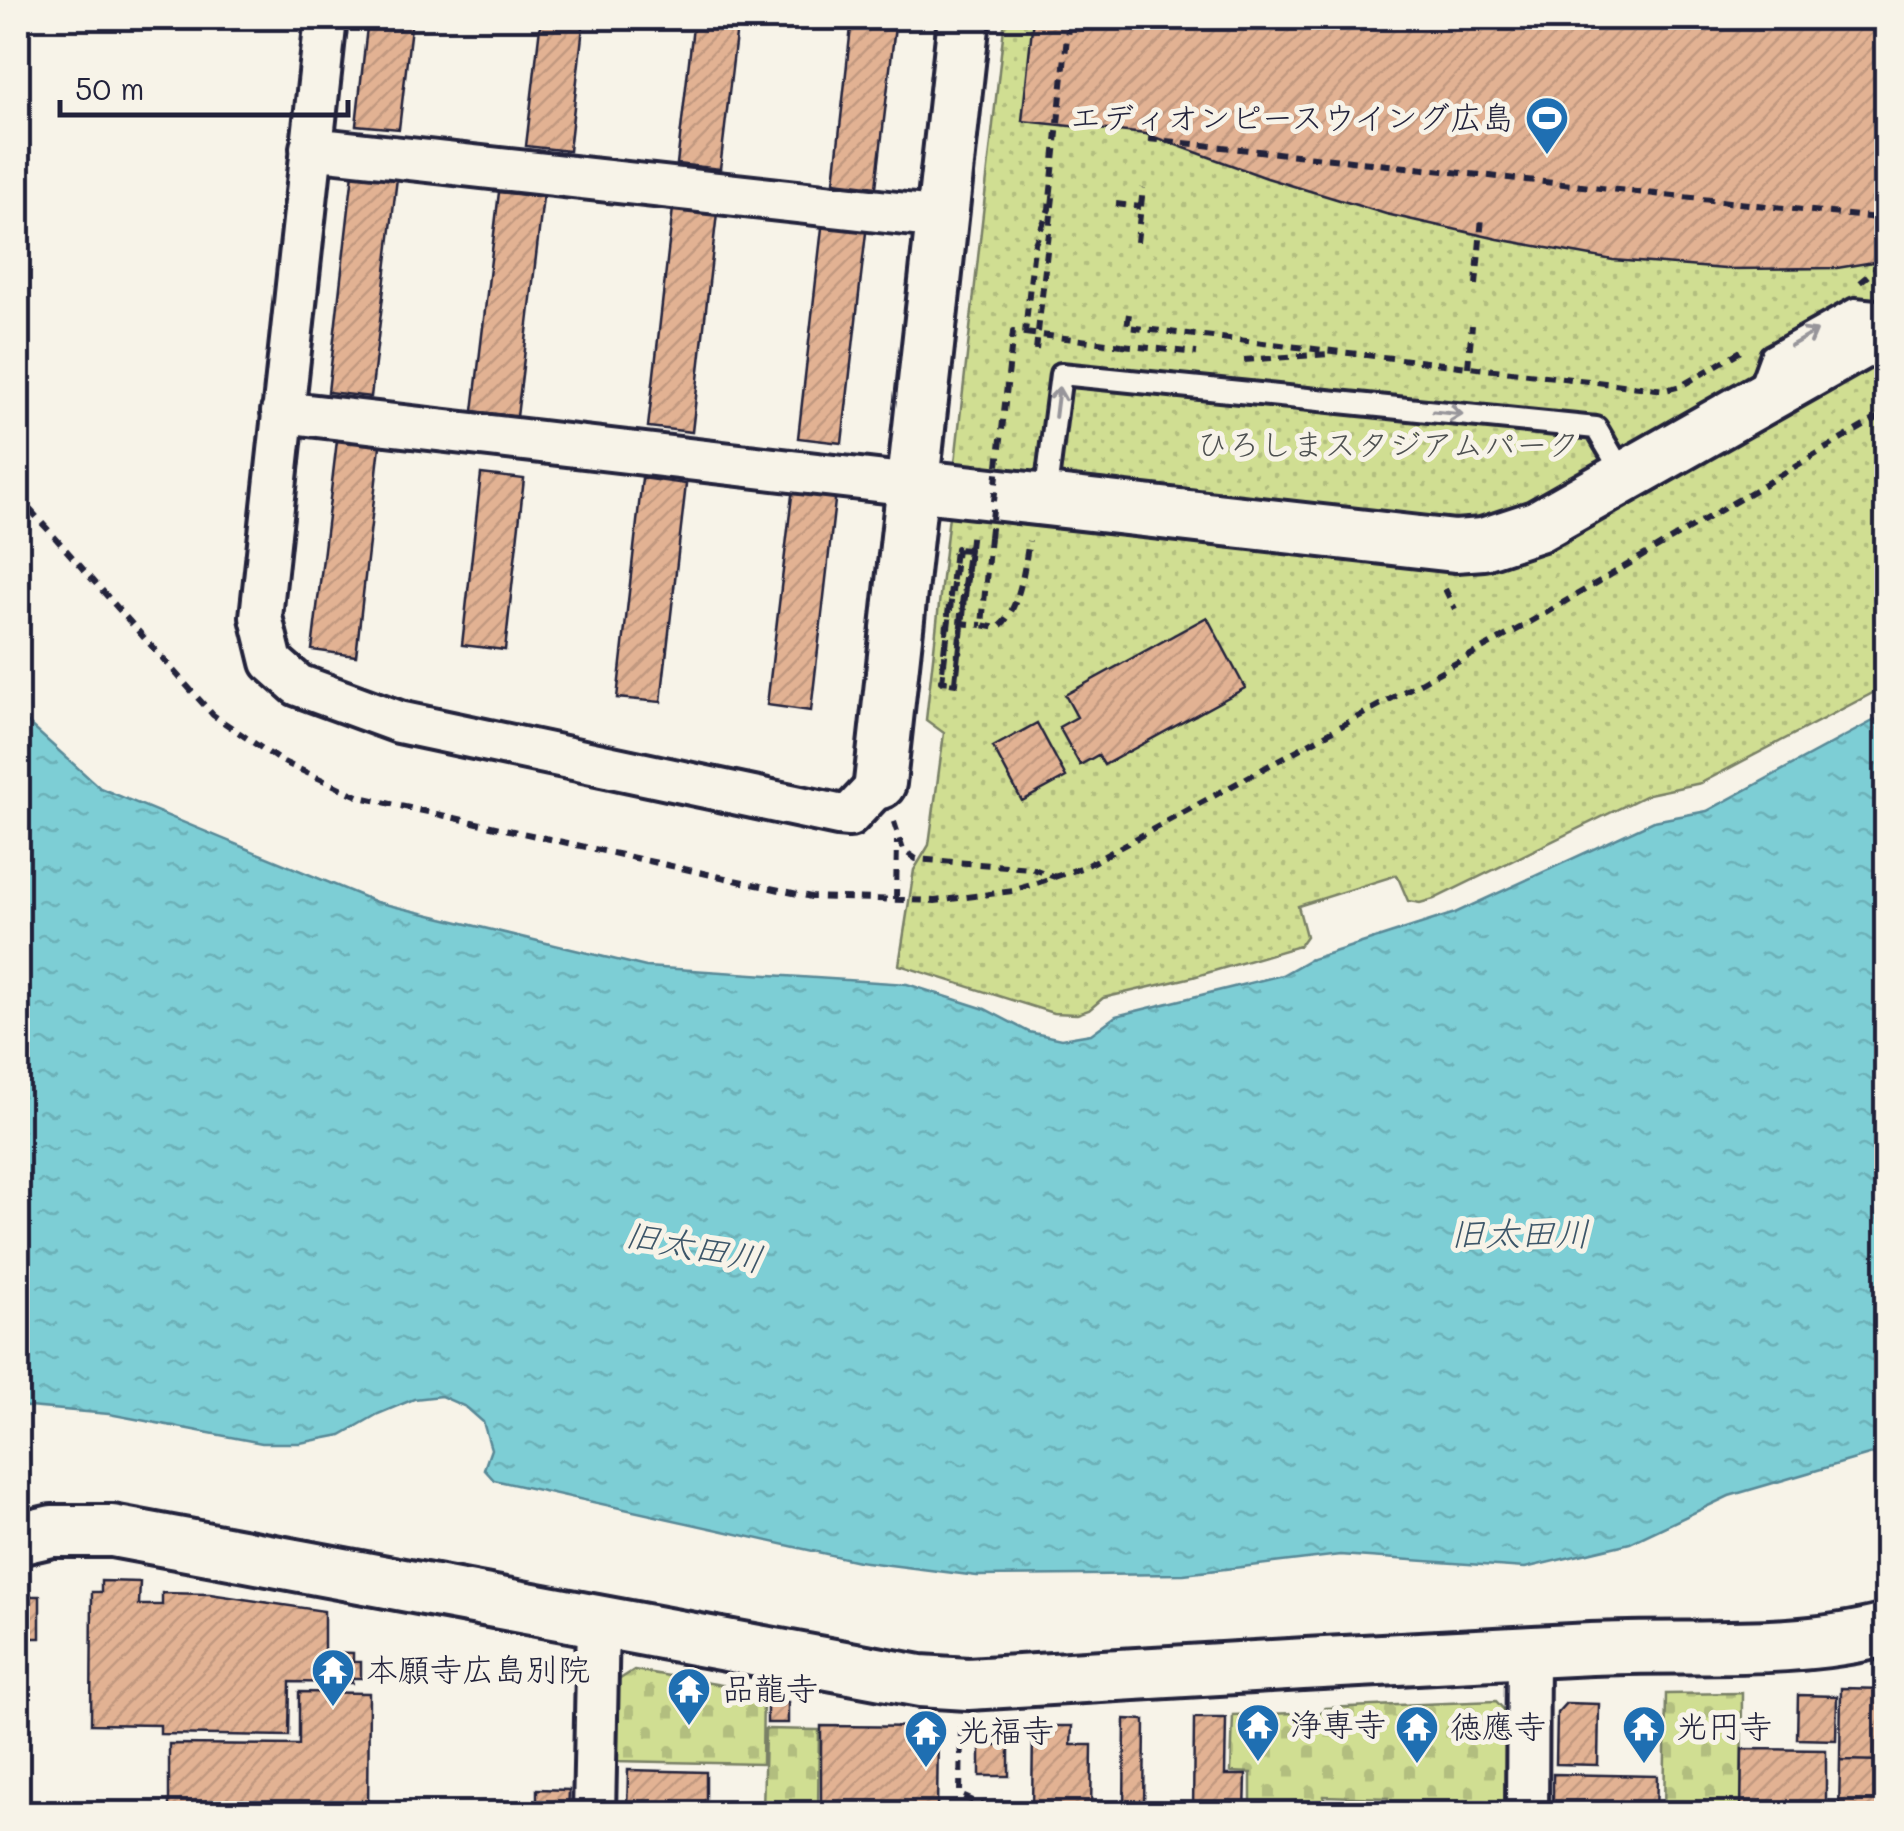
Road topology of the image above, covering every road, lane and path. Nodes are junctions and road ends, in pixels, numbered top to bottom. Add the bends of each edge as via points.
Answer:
1 (326, 18) edge
2 (964, 18) edge
3 (1070, 18) edge
4 (1148, 139) dead end
5 (311, 148) junction
6 (1143, 188) dead end
7 (1059, 198) dead end
8 (1116, 204) dead end
9 (1141, 206) junction
10 (1482, 217) dead end
11 (942, 218) junction
12 (1886, 220) edge
13 (1137, 242) dead end
14 (1886, 261) edge
15 (1859, 282) dead end
16 (1476, 284) dead end
17 (1886, 312) edge
18 (1129, 314) dead end
19 (1472, 325) dead end
20 (1886, 330) edge
21 (1025, 333) junction
22 (1743, 350) dead end
23 (1198, 353) dead end
24 (1466, 367) junction
25 (1034, 369) dead end
26 (1462, 377) dead end
27 (1752, 405) junction
28 (282, 412) junction
29 (1886, 413) edge
30 (984, 456) dead end
31 (1001, 458) dead end
32 (1624, 477) junction
33 (912, 484) junction
34 (18, 496) edge
35 (1038, 514) junction
36 (972, 529) dead end
37 (982, 626) junction
38 (880, 783) junction
39 (897, 832) junction
40 (1055, 878) junction
41 (896, 900) junction
42 (18, 1539) edge
43 (598, 1622) junction
44 (1886, 1630) edge
45 (1528, 1653) junction
46 (961, 1716) dead end
47 (594, 1814) edge
48 (1002, 1814) edge
49 (1527, 1814) edge

1 - 5 street
2 - 11 street
3 - 21 path, bridge via 1049,209 1034,246
4 - 12 path
5 - 11 street
5 - 28 street
6 - 9 path
7 - 25 path via 1052,197
8 - 9 path
9 - 13 path
10 - 16 path
11 - 33 street
14 - 15 path
27 -> 17 lane via 1771,356 1854,309
18 - 24 path via 1128,327
19 - 24 path
20 - 27 street
21 - 23 path, bridge
21 - 37 path, bridge via 1014,332
22 - 24 path via 1664,390
24 - 26 path
27 - 32 street
28 - 33 street
28 - 38 street via 261,617 272,662 298,684 400,722 838,815 849,816
29 - 40 path via 1520,628
30 - 31 path
32 - 35 street via 1538,526 1455,546
35 -> 32 lane via 1061,374 1596,428
33 - 35 street
33 - 38 street
34 - 41 path via 213,715 279,760 344,790 811,896
35 - 37 path via 1007,620 997,628
36 - 37 path, bridge via 956,684 942,682 944,663 946,644 948,624 951,606 953,586 955,567 957,548 969,549 955,682 941,681 955,549 968,550 960,623
38 - 39 path
39 - 40 path via 916,859 1030,868
39 - 41 path
40 - 41 path via 1013,891
42 - 43 street via 52,1530 112,1531
43 - 45 street via 968,1684
43 - 47 street
44 - 45 street via 1767,1647
45 - 49 street
46 - 48 path via 960,1795

